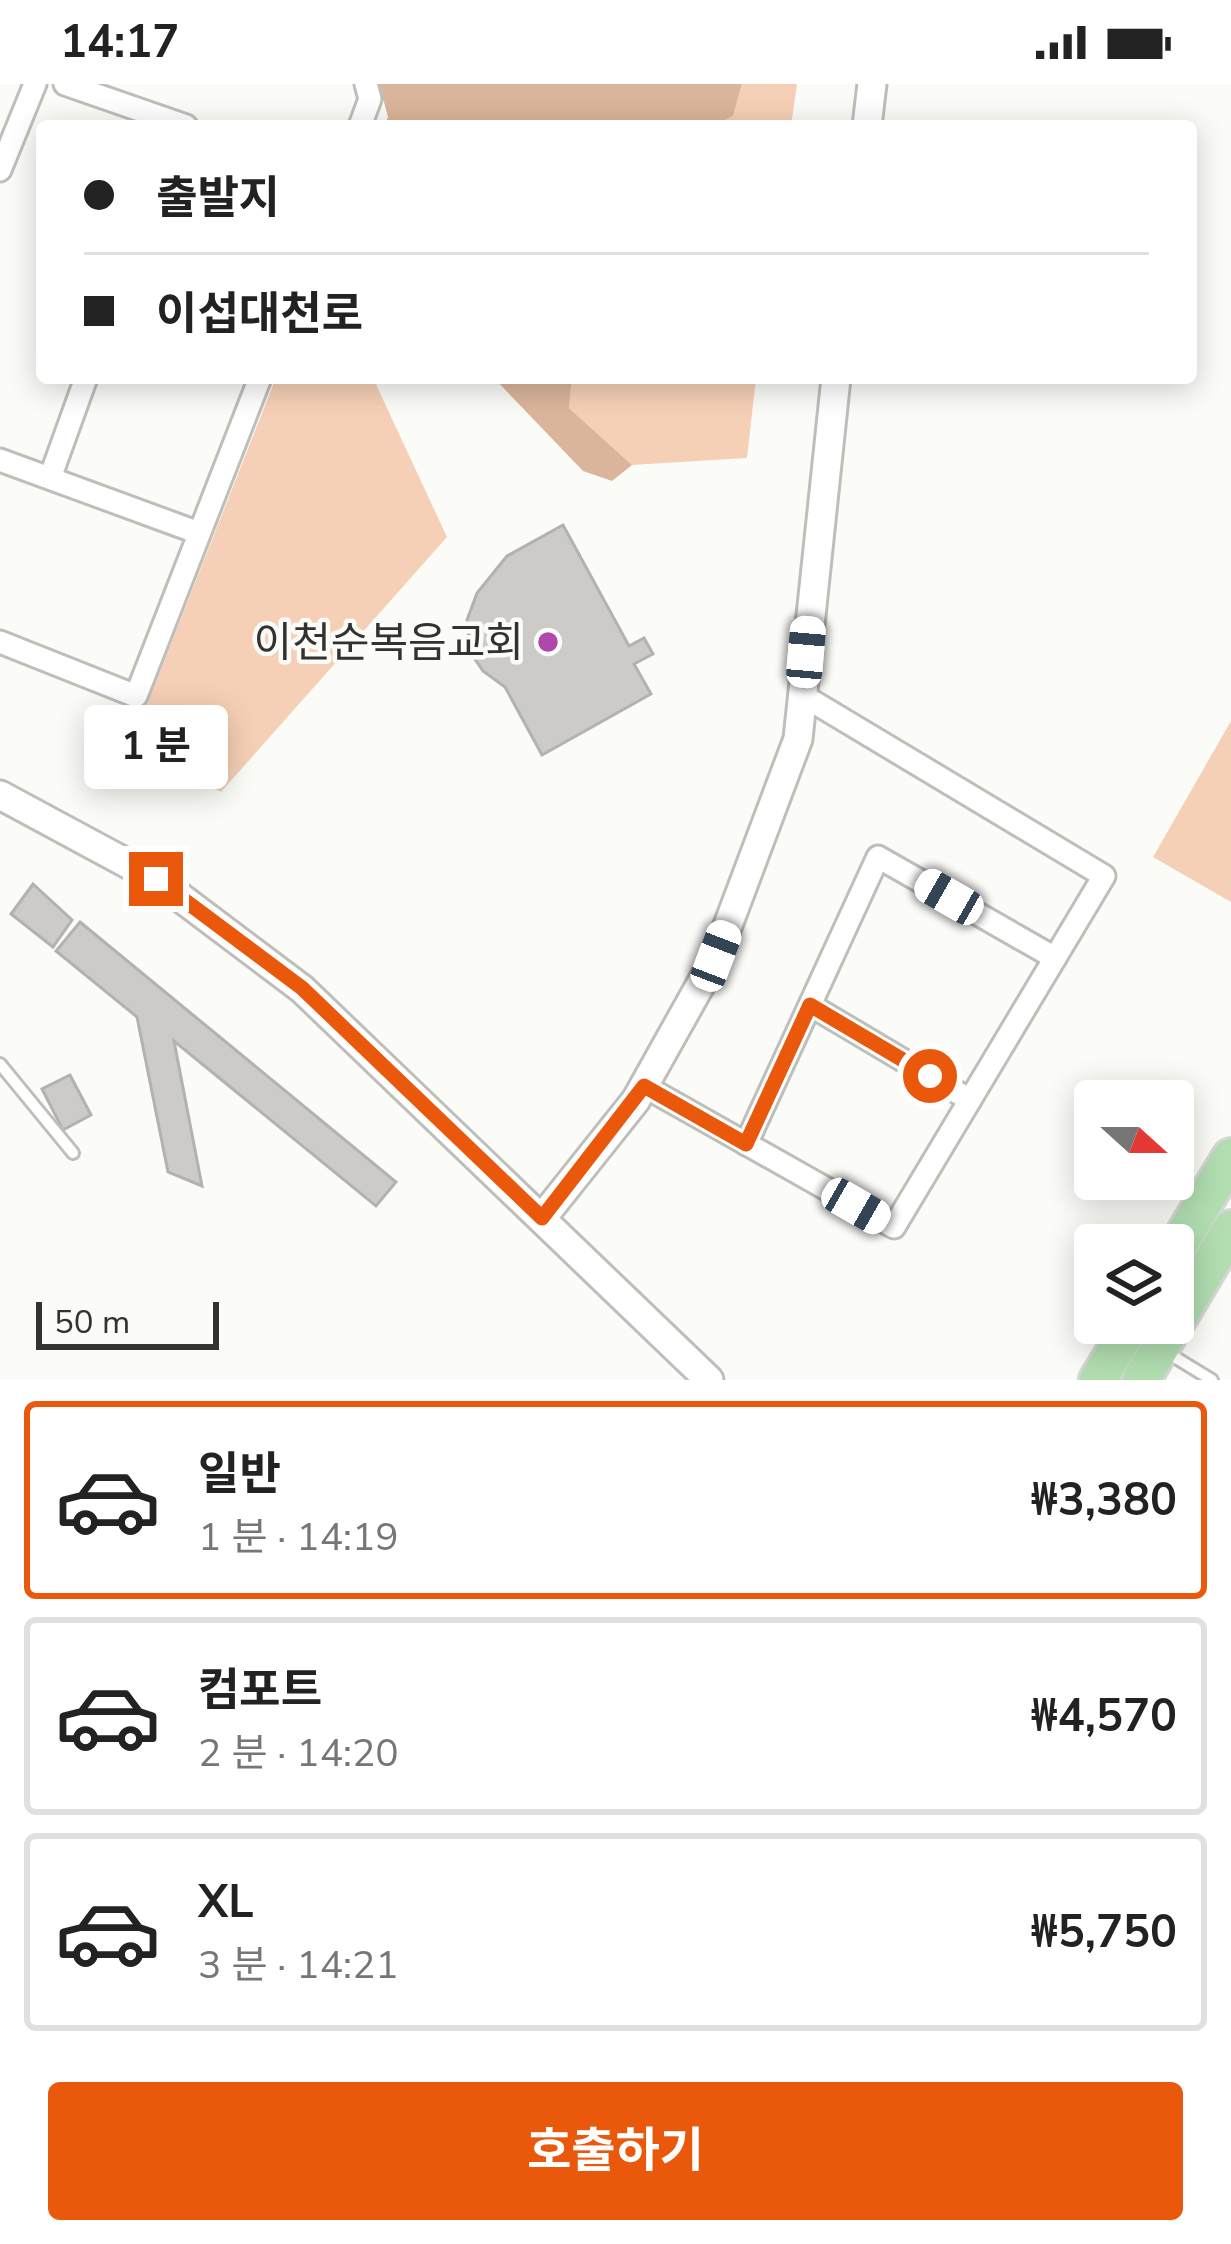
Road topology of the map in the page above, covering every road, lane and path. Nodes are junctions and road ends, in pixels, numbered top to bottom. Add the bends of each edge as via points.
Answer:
1 (35, 84) edge
2 (65, 84) edge
3 (366, 84) edge
4 (872, 84) edge
5 (166, 120) edge
6 (362, 120) edge
7 (868, 120) edge
8 (0, 170) edge
9 (84, 384) edge
10 (258, 384) edge
11 (835, 384) edge
12 (0, 460) edge
13 (50, 478) junction
14 (199, 532) junction
15 (0, 642) edge
16 (802, 695) junction
17 (0, 795) edge
18 (1054, 958) junction
19 (810, 1005) junction
20 (0, 1064) edge
21 (644, 1086) junction
22 (970, 1100) junction
23 (746, 1144) junction
24 (73, 1153) dead end
25 (1231, 1157) edge
26 (542, 1218) junction
27 (1191, 1224) edge
28 (1231, 1229) edge
29 (1231, 1249) edge
30 (1194, 1280) edge
31 (1194, 1311) edge
32 (1143, 1344) edge
33 (1150, 1344) edge
34 (1162, 1344) edge
35 (709, 1380) edge
36 (1098, 1380) edge
37 (1141, 1380) edge
38 (1211, 1380) edge

1 - 8 street
2 - 5 street
3 - 6 street
4 - 7 street
9 - 13 street
10 - 14 street
11 - 16 street
12 - 13 street
13 - 14 street
14 - 15 street via 136,696
16 - 18 street via 1103,876
16 - 21 street via 798,739 716,956
17 - 26 street via 156,879 226,928 302,988
18 - 19 street via 878,856
18 - 22 street
19 - 22 street
19 - 23 street
20 - 24 lane
21 - 23 street
21 - 26 street
22 - 23 street via 893,1227
25 - 27 main road
26 - 35 street
28 - 30 main road
29 - 31 lane
32 - 36 main road
33 - 37 main road
34 - 38 lane

